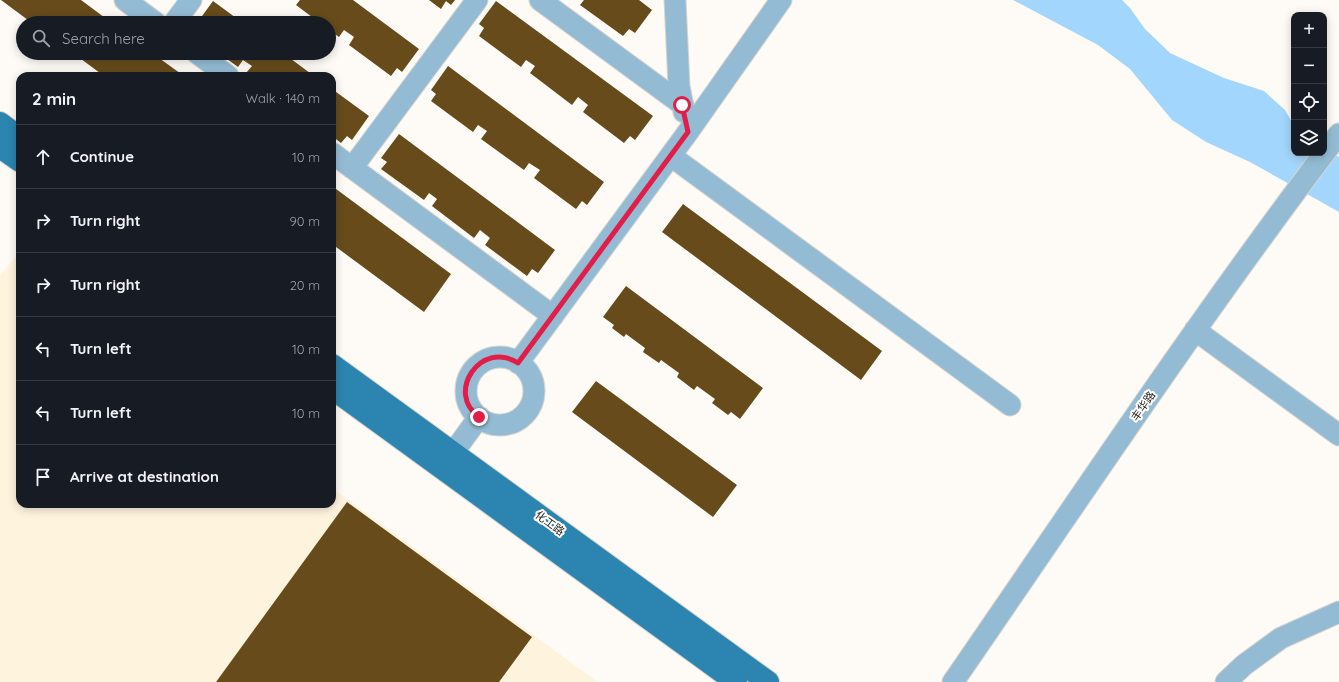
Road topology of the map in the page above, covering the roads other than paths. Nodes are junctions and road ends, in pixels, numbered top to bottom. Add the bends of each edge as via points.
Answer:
1 (125, 0) edge
2 (191, 0) edge
3 (476, 0) edge
4 (540, 0) edge
5 (675, 0) edge
6 (780, 0) edge
7 (147, 16) edge
8 (179, 16) edge
9 (206, 60) edge
10 (223, 72) edge
11 (682, 105) junction
12 (0, 123) edge
13 (688, 132) junction
14 (1339, 134) edge
15 (16, 135) edge
16 (0, 147) edge
17 (336, 156) edge
18 (671, 156) junction
19 (16, 158) edge
20 (352, 168) junction
21 (553, 316) junction
22 (1195, 330) junction
23 (518, 363) junction
24 (336, 368) edge
25 (336, 391) edge
26 (1010, 405) dead end
27 (479, 417) junction
28 (1339, 435) edge
29 (453, 453) junction
30 (1339, 612) edge
31 (736, 682) edge
32 (768, 682) edge
33 (953, 682) edge
34 (1226, 682) edge

1 - 7 street
2 - 8 street
3 - 20 street
4 - 11 street
5 - 11 street
6 - 13 street
9 - 10 street
11 - 13 street
12 - 15 main road
13 - 18 street
14 - 22 street, 丰华路
16 - 19 main road
17 - 20 street
18 - 21 street
18 - 26 street
20 - 21 street
21 - 23 street
22 - 28 street
22 - 33 street, 丰华路
23 - 27 street via 505,357 496,357 480,363 473,369 468,377 466,397 470,407
23 - 27 street via 528,372 534,390 528,409 514,422 504,424 494,424
24 - 29 main road, 化工路
25 - 31 main road, 化工路
27 - 29 street
29 - 32 main road, 化工路
30 - 34 street via 1281,638 1244,665

